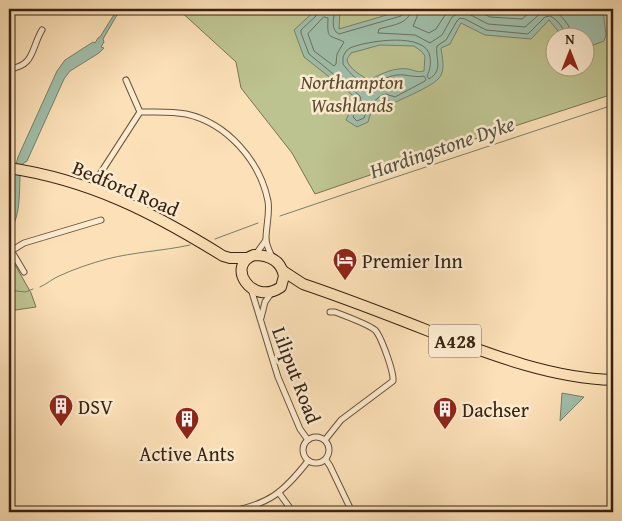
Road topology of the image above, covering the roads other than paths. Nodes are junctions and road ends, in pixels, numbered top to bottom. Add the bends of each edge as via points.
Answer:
1 (42, 30) dead end
2 (9, 69) edge
3 (126, 80) dead end
4 (140, 112) junction
5 (9, 168) edge
6 (98, 177) dead end
7 (101, 220) dead end
8 (266, 240) junction
9 (10, 249) edge
10 (223, 256) junction
11 (250, 257) junction
12 (272, 258) junction
13 (283, 271) junction
14 (24, 272) dead end
15 (242, 275) junction
16 (303, 284) junction
17 (251, 289) junction
18 (276, 289) junction
19 (330, 312) dead end
20 (260, 321) junction
21 (613, 380) edge
22 (308, 440) junction
23 (325, 440) junction
24 (326, 460) junction
25 (308, 461) junction
26 (279, 494) junction
27 (9, 509) edge
28 (16, 512) edge
29 (229, 512) edge
30 (293, 512) edge
31 (352, 512) edge

1 - 2 street via 26,64
3 - 4 street
4 - 6 street
4 - 8 street via 185,114 218,128 235,140 247,154 265,191 269,216
5 - 10 highway, Bedford Road via 83,185 183,231
7 - 9 street
8 - 11 street
8 - 12 street
9 - 14 street
10 - 11 highway, Bedford Road
10 - 15 highway, Bedford Road
11 - 12 highway
11 - 15 highway via 243,264
12 - 13 highway
13 - 16 highway, A428
13 - 18 highway via 284,280
15 - 17 highway
16 - 18 highway, A428
16 - 21 highway, A428 via 522,365 585,378
17 - 18 highway via 261,292
17 - 20 street, Liliput Road
18 - 20 street, Liliput Road via 265,302
19 - 23 street via 375,330 394,376 393,381 341,420
20 - 22 street, Liliput Road via 288,404
22 - 23 street via 315,437
22 - 25 street via 303,451
23 - 24 street via 330,449
24 - 25 street via 319,463
24 - 31 street
25 - 26 street
26 - 29 street via 255,506
26 - 30 street
27 - 28 street

